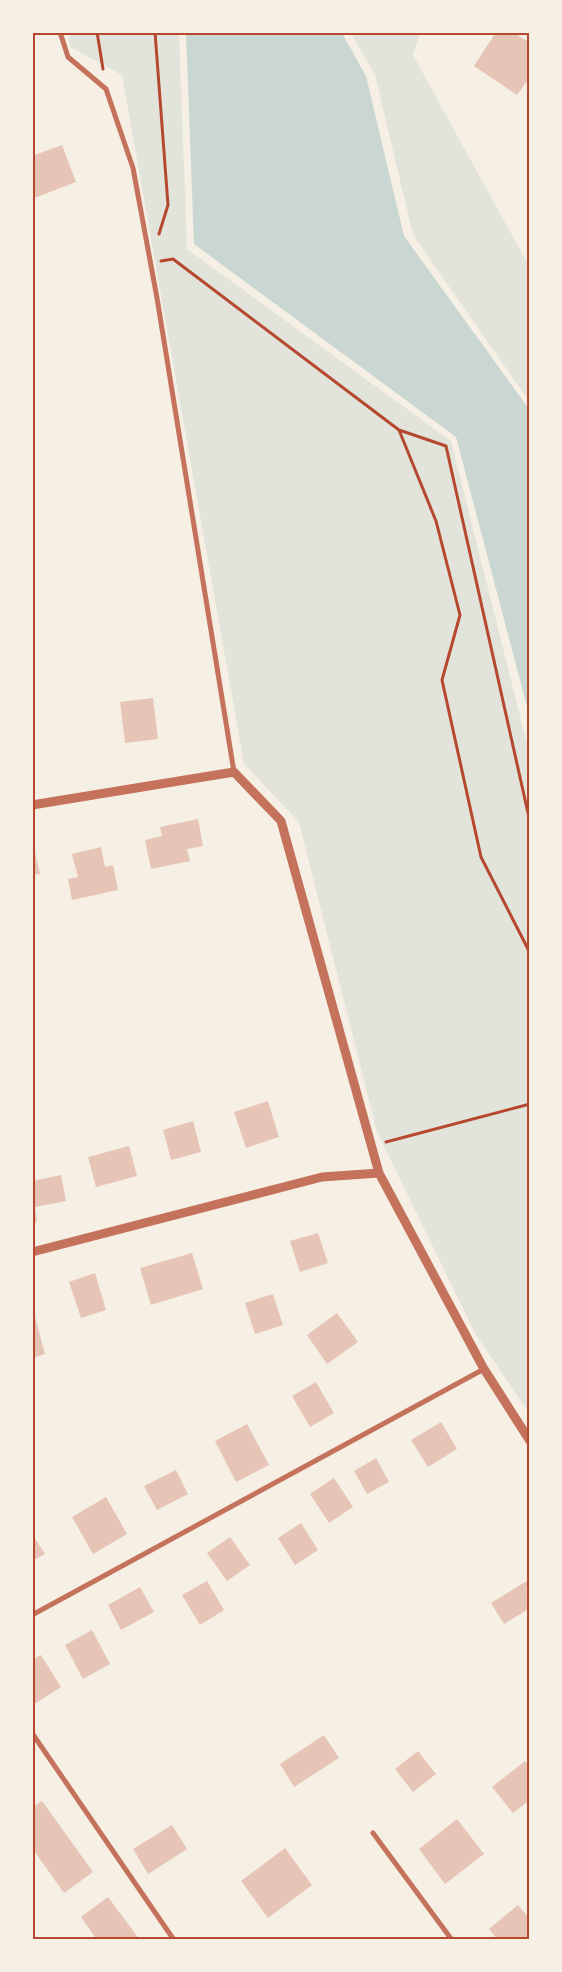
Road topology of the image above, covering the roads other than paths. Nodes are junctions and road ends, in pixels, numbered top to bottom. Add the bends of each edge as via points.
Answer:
1 (60, 32) edge
2 (234, 772) junction
3 (32, 805) edge
4 (379, 1173) junction
5 (32, 1252) edge
6 (484, 1369) junction
7 (530, 1440) edge
8 (32, 1615) edge
9 (32, 1733) edge
10 (373, 1833) dead end
11 (174, 1940) edge
12 (452, 1940) edge

1 - 2 street via 68,58 106,89 133,168
2 - 3 street
2 - 4 street via 281,821
4 - 5 street via 322,1178
4 - 6 street
6 - 7 street
6 - 8 street
9 - 11 street
10 - 12 street

